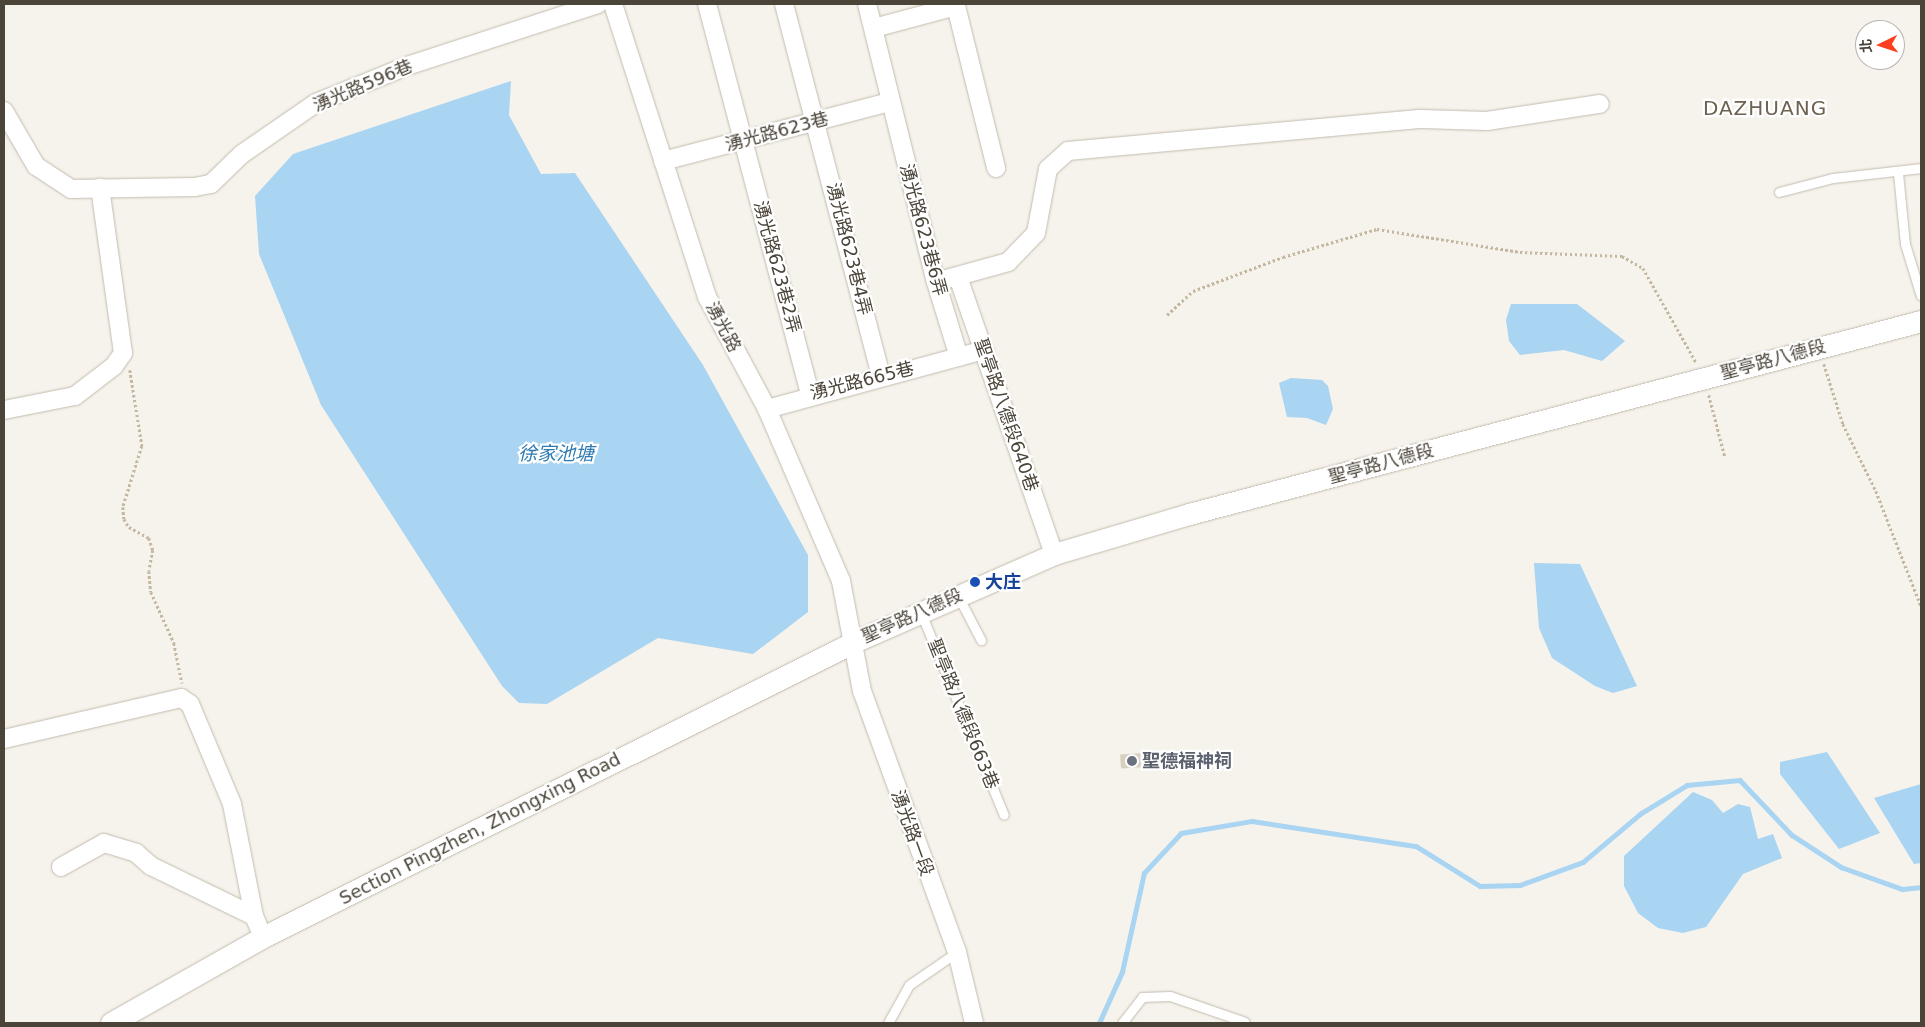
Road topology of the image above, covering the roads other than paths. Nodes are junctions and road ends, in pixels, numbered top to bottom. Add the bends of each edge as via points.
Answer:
1 (598, 4) edge
2 (613, 4) edge
3 (707, 4) edge
4 (784, 4) edge
5 (867, 4) edge
6 (874, 28) junction
7 (890, 102) junction
8 (1600, 104) dead end
9 (4, 111) edge
10 (816, 121) junction
11 (744, 140) junction
12 (663, 161) junction
13 (996, 168) dead end
14 (1921, 168) edge
15 (1898, 173) junction
16 (100, 188) junction
17 (1779, 192) dead end
18 (958, 277) junction
19 (936, 282) junction
20 (1921, 296) edge
21 (1921, 321) edge
22 (984, 350) junction
23 (959, 356) junction
24 (881, 376) junction
25 (810, 394) junction
26 (767, 408) junction
27 (4, 410) edge
28 (1054, 554) junction
29 (958, 595) junction
30 (921, 613) junction
31 (981, 640) dead end
32 (854, 642) junction
33 (4, 739) edge
34 (1004, 815) dead end
35 (61, 868) dead end
36 (254, 916) junction
37 (263, 937) junction
38 (957, 952) junction
39 (1245, 1022) edge
40 (111, 1023) edge
41 (888, 1023) edge
42 (974, 1023) edge
43 (1122, 1023) edge

1 - 16 street, 湧光路596巷 via 408,66 316,103 242,154 211,184
2 - 12 street, 湧光路
3 - 11 street, 湧光路623巷2弄
4 - 10 street, 湧光路623巷4弄
5 - 6 street, 湧光路623巷6弄
6 - 7 street, 湧光路623巷6弄
6 - 13 street via 956,6
7 - 10 street, 湧光路623巷
7 - 19 street, 湧光路623巷6弄
8 - 18 street via 1487,121 1422,119 1068,151 1048,169 1036,233 1008,262
9 - 16 street, 湧光路596巷 via 36,166 71,189
10 - 11 street, 湧光路623巷
10 - 24 street, 湧光路623巷4弄
11 - 12 street, 湧光路623巷
11 - 25 street, 湧光路623巷2弄
12 - 26 street, 湧光路 via 707,298
14 - 15 lane
15 - 17 lane via 1833,178
15 - 20 lane via 1905,244
16 - 27 street via 123,352 114,366 75,396
18 - 19 street
18 - 22 street, 聖亭路八德段640巷
19 - 23 street, 湧光路623巷6弄
21 - 28 street, 聖亭路八德段 via 1189,514
22 - 23 street, 湧光路665巷
22 - 28 street, 聖亭路八德段640巷
23 - 24 street, 湧光路665巷
24 - 25 street, 湧光路665巷
25 - 26 street, 湧光路665巷
26 - 32 street, 湧光路 via 841,582
28 - 29 street, 聖亭路八德段
29 - 30 street, 聖亭路八德段
29 - 31 lane
30 - 32 street, 聖亭路八德段
30 - 34 lane, 聖亭路八德段663巷
32 - 37 street, Section Pingzhen, Zhongxing Road
32 - 38 street, 湧光路一段 via 862,691
33 - 36 street via 181,698 190,704 232,804
35 - 36 street via 104,843 136,852 151,866
36 - 37 street
37 - 40 street, Section Pingzhen, Zhongxing Road
38 - 41 lane via 909,985
38 - 42 street, 湧光路一段
39 - 43 lane via 1170,996 1142,997

